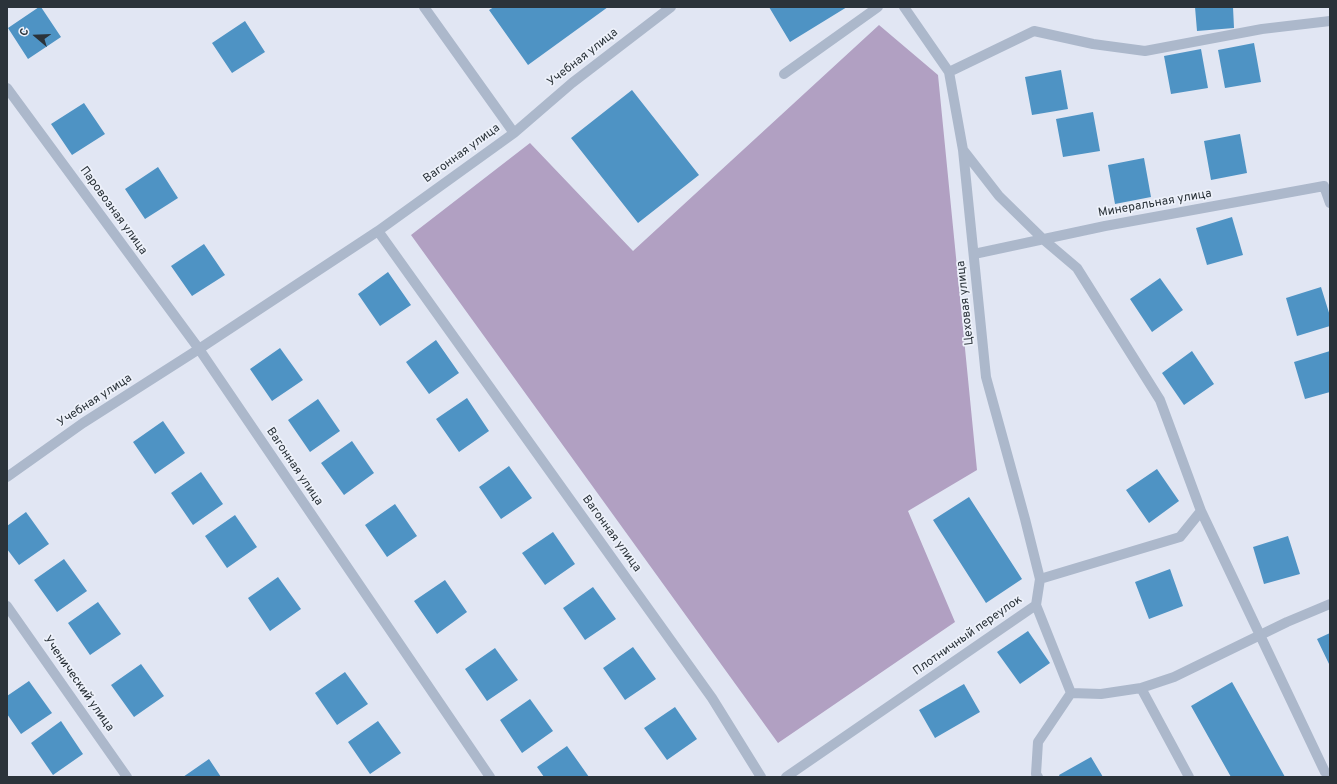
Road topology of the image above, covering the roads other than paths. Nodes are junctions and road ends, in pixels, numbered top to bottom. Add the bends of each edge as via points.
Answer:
1 (424, 7) edge
2 (671, 7) edge
3 (878, 7) edge
4 (904, 7) edge
5 (1330, 20) edge
6 (948, 72) junction
7 (784, 74) dead end
8 (7, 88) edge
9 (514, 133) junction
10 (964, 150) junction
11 (1327, 185) edge
12 (1330, 203) edge
13 (378, 231) junction
14 (1044, 240) junction
15 (974, 254) junction
16 (199, 350) junction
17 (7, 477) edge
18 (1201, 511) junction
19 (1040, 579) junction
20 (1330, 604) edge
21 (1036, 605) junction
22 (7, 606) edge
23 (1260, 636) junction
24 (1141, 688) junction
25 (1071, 693) junction
26 (128, 777) edge
27 (490, 777) edge
28 (761, 777) edge
29 (786, 777) edge
30 (1038, 777) edge
31 (1188, 777) edge
32 (1329, 777) edge

1 - 9 street, Вагонная улица
2 - 9 street, Учебная улица via 572,82
3 - 7 street
4 - 6 street, Цеховая улица
5 - 6 street via 1262,29 1145,51 1093,44 1034,31
6 - 10 street, Цеховая улица
8 - 16 street, Паровозная улица
9 - 13 street, Вагонная улица
10 - 14 street via 1000,196
10 - 15 street, Цеховая улица
11 - 12 street, Минеральная улица
11 - 14 street, Минеральная улица via 1105,226
13 - 16 street, Вагонная улица
13 - 28 street, Вагонная улица via 712,698
14 - 15 street, Минеральная улица
14 - 18 street via 1077,268 1160,400
15 - 19 street, Цеховая улица via 986,377
16 - 17 street, Учебная улица via 83,423
16 - 27 street, Вагонная улица
18 - 19 street via 1180,536
18 - 23 street
19 - 21 street, Цеховая улица
20 - 23 street
21 - 25 street, Плотничный переулок
21 - 29 street, Плотничный переулок
22 - 26 street, Ученический улица
23 - 24 street via 1174,677
23 - 32 street
24 - 25 street via 1101,694
24 - 31 street
25 - 30 street via 1038,742

